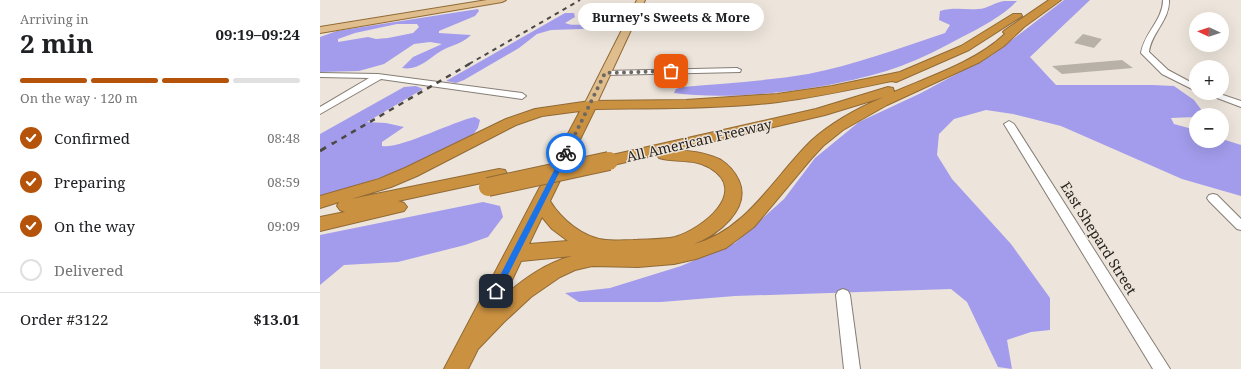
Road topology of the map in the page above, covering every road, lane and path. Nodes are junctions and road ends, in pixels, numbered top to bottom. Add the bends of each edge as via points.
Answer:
1 (502, 0) edge
2 (641, 0) edge
3 (1040, 0) edge
4 (1056, 0) edge
5 (1166, 0) edge
6 (1019, 26) junction
7 (320, 30) edge
8 (737, 70) dead end
9 (605, 73) junction
10 (907, 74) junction
11 (320, 75) edge
12 (378, 76) junction
13 (1189, 84) edge
14 (522, 96) dead end
15 (1229, 100) edge
16 (1241, 104) edge
17 (590, 105) junction
18 (320, 111) edge
19 (1009, 124) dead end
20 (611, 156) junction
21 (493, 181) junction
22 (1213, 198) dead end
23 (320, 202) edge
24 (542, 202) junction
25 (320, 211) edge
26 (320, 224) edge
27 (1241, 226) edge
28 (607, 248) junction
29 (516, 254) junction
30 (588, 258) junction
31 (843, 294) dead end
32 (471, 341) junction
33 (456, 369) edge
34 (852, 369) edge
35 (1162, 369) edge

1 - 7 main road
2 - 9 main road
3 - 10 highway, All American Freeway via 965,48
4 - 6 highway, All American Freeway
5 - 13 street via 1166,8 1145,45 1145,53 1165,72
6 - 20 highway, All American Freeway via 968,58 936,73 850,104 755,128
6 - 30 highway via 999,45 971,62 887,101 832,133 805,157 750,221 720,242 699,251 659,259
8 - 9 street
9 - 17 main road
10 - 17 highway via 832,90 777,98 700,103
10 - 20 highway, All American Freeway via 808,106
11 - 12 street
12 - 14 street
12 - 18 street
15 - 16 street
17 - 23 highway via 560,108 511,122 405,175
17 - 24 highway
19 - 35 street, East Shepard Street
20 - 21 highway, All American Freeway, bridge
20 - 28 highway via 696,156 726,171 734,193 732,203 715,223 683,242 659,246
21 - 25 highway, All American Freeway
21 - 26 highway, All American Freeway
22 - 27 street
24 - 28 highway via 564,231
24 - 29 highway
28 - 29 highway via 541,249
29 - 30 highway via 537,258
29 - 32 highway
30 - 32 highway via 546,274 530,285
31 - 34 street
32 - 33 highway

